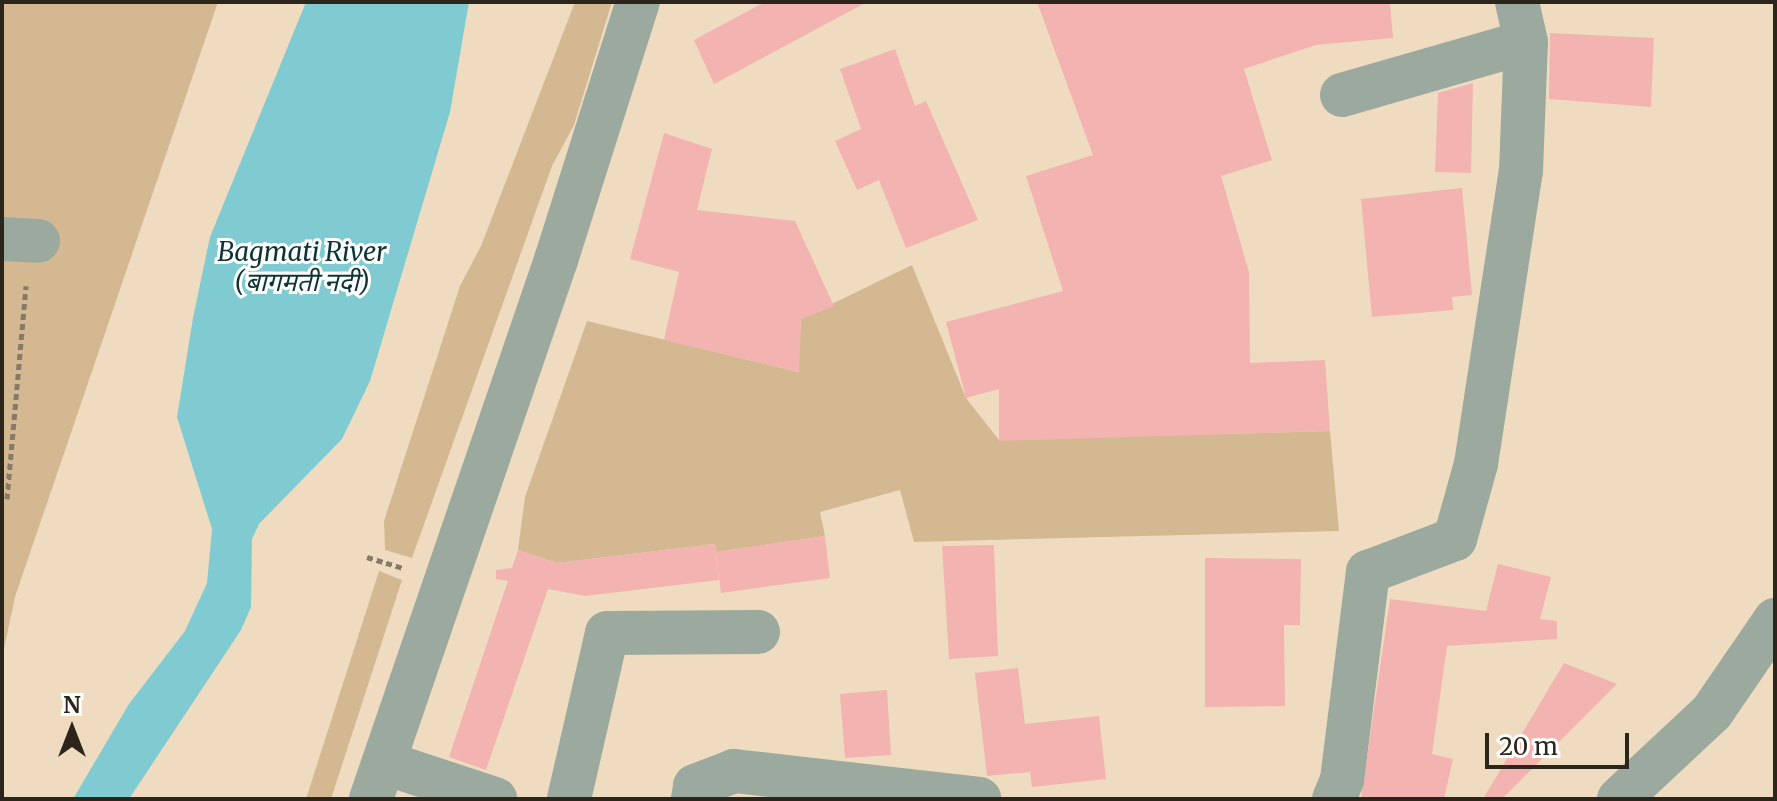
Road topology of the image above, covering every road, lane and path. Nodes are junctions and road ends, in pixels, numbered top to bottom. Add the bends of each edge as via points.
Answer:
1 (638, 2) edge
2 (1522, 22) edge
3 (1342, 95) dead end
4 (22, 240) edge
5 (7, 499) dead end
6 (1775, 620) edge
7 (758, 632) dead end
8 (378, 781) edge
9 (495, 799) edge
10 (569, 799) edge
11 (693, 799) edge
12 (979, 799) edge
13 (1334, 799) edge
14 (1619, 799) edge

1 - 8 street
2 - 3 street
2 - 13 street via 1521,171 1476,464 1455,539 1368,572 1342,780
4 - 5 path
6 - 14 street via 1712,712
7 - 10 street via 607,633
8 - 9 street
11 - 12 street via 695,786 734,771

